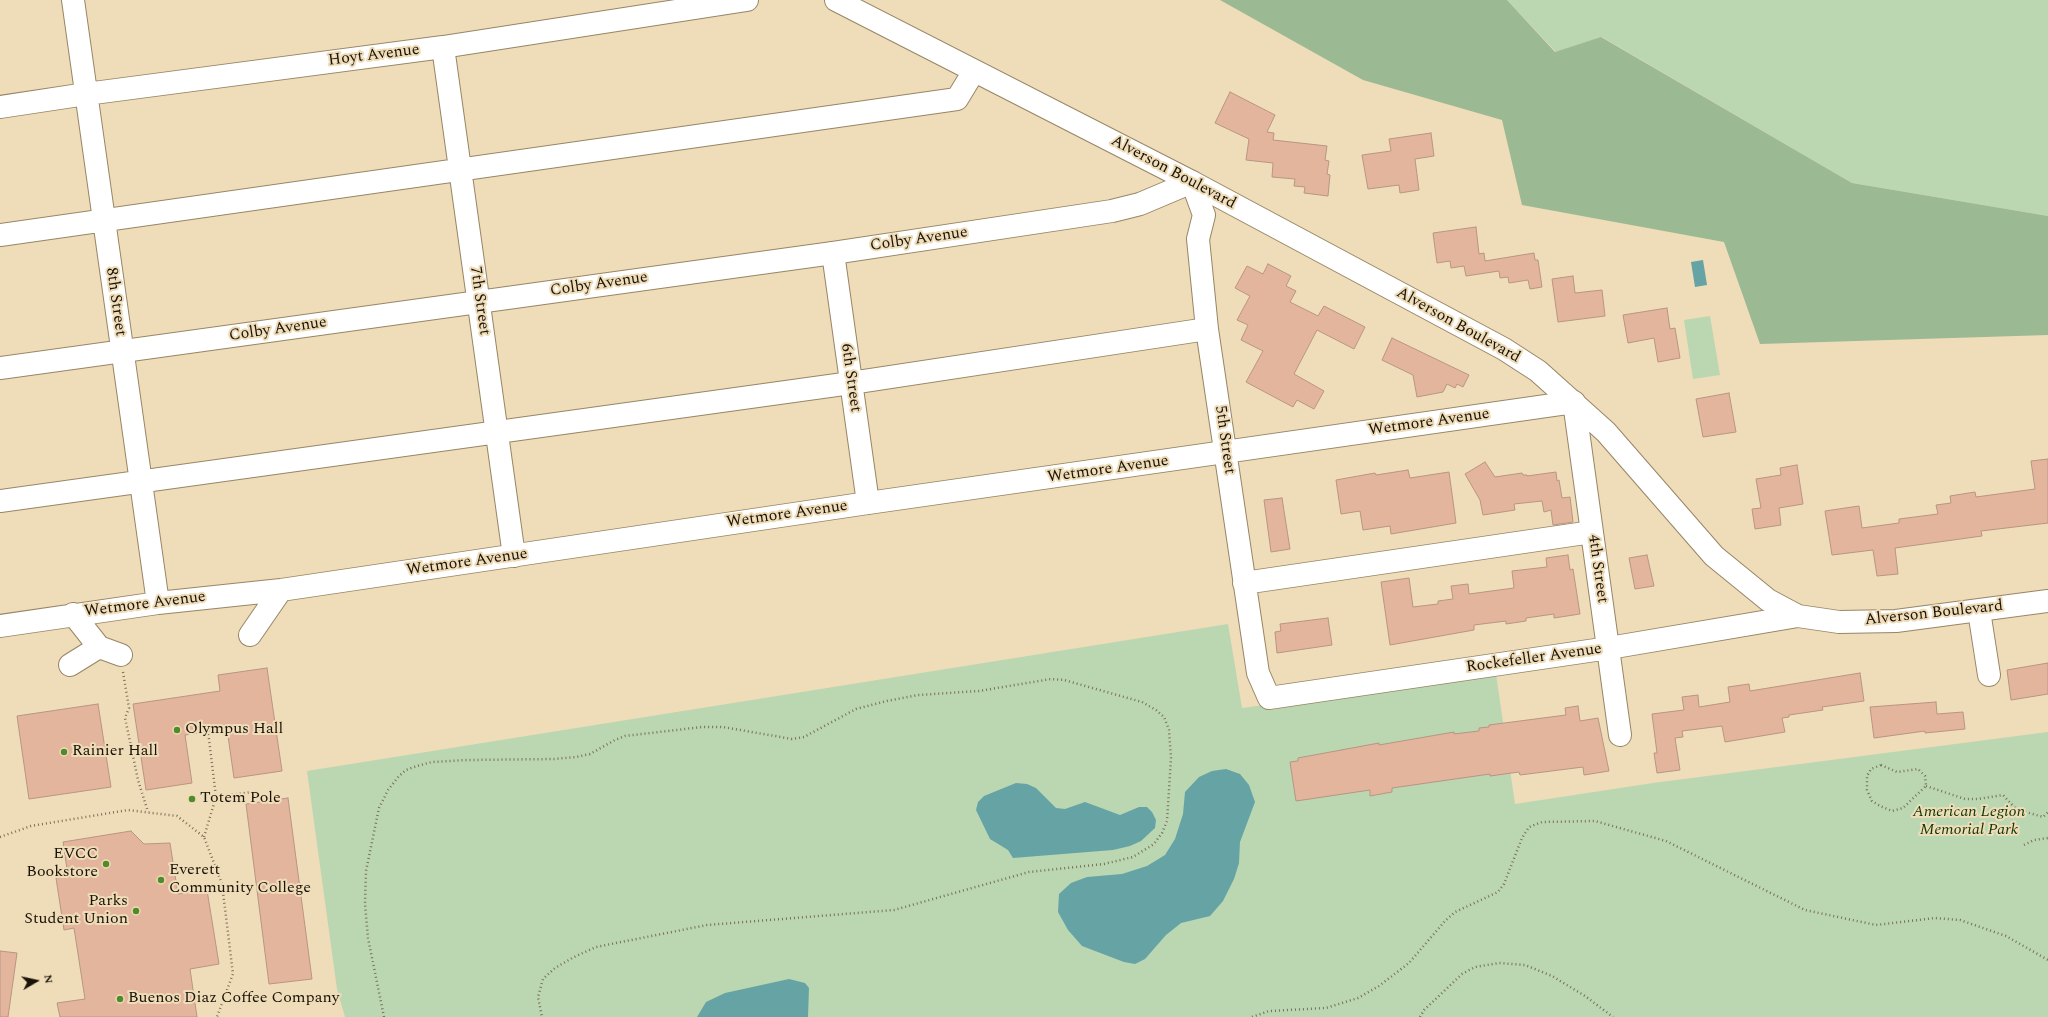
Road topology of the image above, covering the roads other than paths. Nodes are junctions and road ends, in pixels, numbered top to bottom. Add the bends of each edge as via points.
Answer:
1 (73, 0) edge
2 (747, 0) edge
3 (836, 0) edge
4 (444, 47) junction
5 (974, 71) junction
6 (86, 94) junction
7 (0, 107) edge
8 (460, 170) junction
9 (1192, 182) junction
10 (104, 220) junction
11 (0, 235) edge
12 (833, 253) junction
13 (479, 302) junction
14 (1207, 329) junction
15 (122, 351) junction
16 (0, 368) edge
17 (851, 383) junction
18 (1574, 402) junction
19 (497, 431) junction
20 (1225, 453) junction
21 (142, 482) junction
22 (0, 501) edge
23 (868, 503) junction
24 (1592, 532) junction
25 (514, 556) junction
26 (1244, 583) junction
27 (281, 590) junction
28 (2048, 601) edge
29 (158, 603) junction
30 (1979, 611) junction
31 (73, 614) junction
32 (1798, 616) junction
33 (0, 626) edge
34 (250, 635) dead end
35 (99, 647) junction
36 (1609, 648) junction
37 (121, 655) road end
38 (76, 662) dead end
39 (1989, 676) dead end
40 (1269, 698) joint
41 (1620, 735) dead end

1 - 6 street, 8th Street
2 - 4 street, Hoyt Avenue
3 - 5 street, Alverson Boulevard
4 - 6 street, Hoyt Avenue
4 - 8 street, 7th Street
5 - 8 street via 957,99
5 - 9 street, Alverson Boulevard
6 - 7 street, Hoyt Avenue
6 - 10 street, 8th Street
8 - 10 street
8 - 13 street, 7th Street
9 - 12 street, Colby Avenue via 1140,204 1112,211
9 - 14 street, 5th Street via 1204,215 1198,239
9 - 18 street, Alverson Boulevard via 1504,349 1538,371
10 - 11 street
10 - 15 street, 8th Street
12 - 13 street, Colby Avenue
12 - 17 street, 6th Street
13 - 15 street, Colby Avenue
13 - 19 street, 7th Street
14 - 17 street
14 - 20 street, 5th Street
15 - 16 street, Colby Avenue
15 - 21 street, 8th Street
17 - 19 street
17 - 23 street, 6th Street
18 - 20 street, Wetmore Avenue
18 - 24 street, 4th Street
18 - 32 street, Alverson Boulevard via 1606,432 1714,556 1768,600
19 - 21 street
19 - 25 street, 7th Street
20 - 23 street, Wetmore Avenue
20 - 26 street, 5th Street
21 - 22 street
21 - 29 street, 8th Street
23 - 25 street, Wetmore Avenue
24 - 26 street
24 - 36 street, 4th Street
25 - 27 street, Wetmore Avenue
26 - 40 street, 5th Street via 1258,673
27 - 29 street, Wetmore Avenue
27 - 34 street
28 - 30 street, Alverson Boulevard
29 - 31 street, Wetmore Avenue
30 - 32 street, Alverson Boulevard via 1896,621 1839,622
30 - 39 street
31 - 33 street, Wetmore Avenue
31 - 35 street
32 - 36 street, Rockefeller Avenue
35 - 37 street
35 - 38 street
36 - 40 street, Rockefeller Avenue
36 - 41 street, 4th Street

